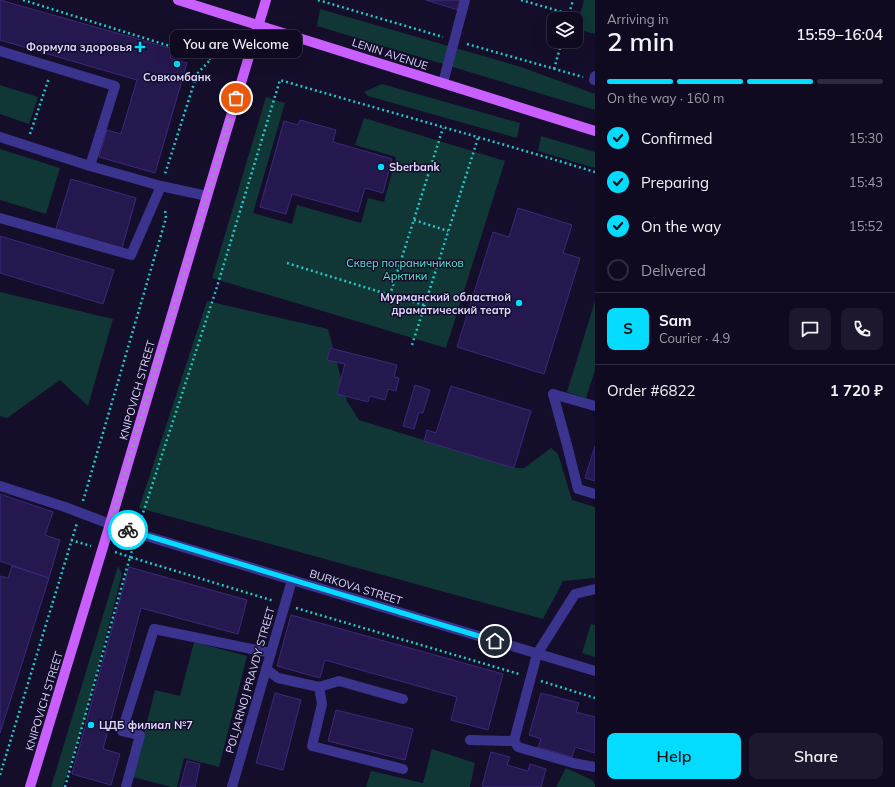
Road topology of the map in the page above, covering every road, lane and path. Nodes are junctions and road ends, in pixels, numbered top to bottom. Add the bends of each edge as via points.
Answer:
1 (23, 0) edge
2 (178, 0) edge
3 (266, 0) edge
4 (465, 0) edge
5 (521, 0) edge
6 (573, 0) edge
7 (563, 12) edge
8 (570, 12) edge
9 (258, 24) junction
10 (560, 48) edge
11 (0, 51) edge
12 (53, 67) junction
13 (554, 69) dead end
14 (443, 83) junction
15 (443, 128) junction
16 (595, 130) edge
17 (0, 137) edge
18 (478, 138) junction
19 (27, 145) junction
20 (90, 166) junction
21 (595, 172) edge
22 (161, 186) junction
23 (206, 196) junction
24 (0, 218) edge
25 (414, 220) junction
26 (448, 231) junction
27 (287, 263) dead end
28 (390, 295) junction
29 (424, 305) junction
30 (412, 345) dead end
31 (595, 406) edge
32 (0, 486) edge
33 (595, 494) edge
34 (80, 513) junction
35 (110, 524) junction
36 (136, 533) junction
37 (292, 580) junction
38 (595, 589) edge
39 (271, 653) junction
40 (537, 654) junction
41 (266, 669) junction
42 (595, 671) edge
43 (319, 688) junction
44 (403, 699) dead end
45 (470, 740) dead end
46 (514, 741) junction
47 (595, 767) edge
48 (403, 769) dead end
49 (0, 775) edge
50 (30, 787) edge
51 (126, 787) edge
52 (232, 787) edge

1 - 22 path via 211,59 197,74
2 - 9 main road, LENIN AVENUE
3 - 9 main road, KNIPOVICH STREET
4 - 14 street
5 - 7 path
6 - 8 path
9 - 14 main road, LENIN AVENUE
9 - 23 main road, KNIPOVICH STREET
10 - 13 path
11 - 12 street
12 - 19 path
12 - 20 street via 115,86
14 - 16 main road, LENIN AVENUE
15 - 18 path
15 - 25 path
15 - 36 path via 280,80 216,290
17 - 19 street
18 - 21 path
18 - 26 path
19 - 20 street
20 - 22 street
22 - 23 street
22 - 24 street via 131,255
22 - 34 path via 166,218
23 - 35 main road, KNIPOVICH STREET
25 - 26 path
25 - 28 path
26 - 29 path
27 - 28 path
28 - 29 path
29 - 30 path
31 - 33 street via 553,394 578,488
32 - 34 street, BURKOVA STREET
34 - 35 street, BURKOVA STREET
34 - 49 path
35 - 36 street, BURKOVA STREET
35 - 50 main road, KNIPOVICH STREET
36 - 37 street, BURKOVA STREET
37 - 39 street, POLJARNOJ PRAVDY STREET
37 - 40 street, BURKOVA STREET
38 - 40 street via 575,594
39 - 41 street, POLJARNOJ PRAVDY STREET
39 - 51 street via 154,629 122,732 140,735
40 - 42 street, BURKOVA STREET
40 - 46 street
41 - 43 street via 278,678
41 - 52 street, POLJARNOJ PRAVDY STREET
43 - 44 street via 339,681
43 - 48 street via 322,704 312,746
45 - 46 street
46 - 47 street via 518,747

